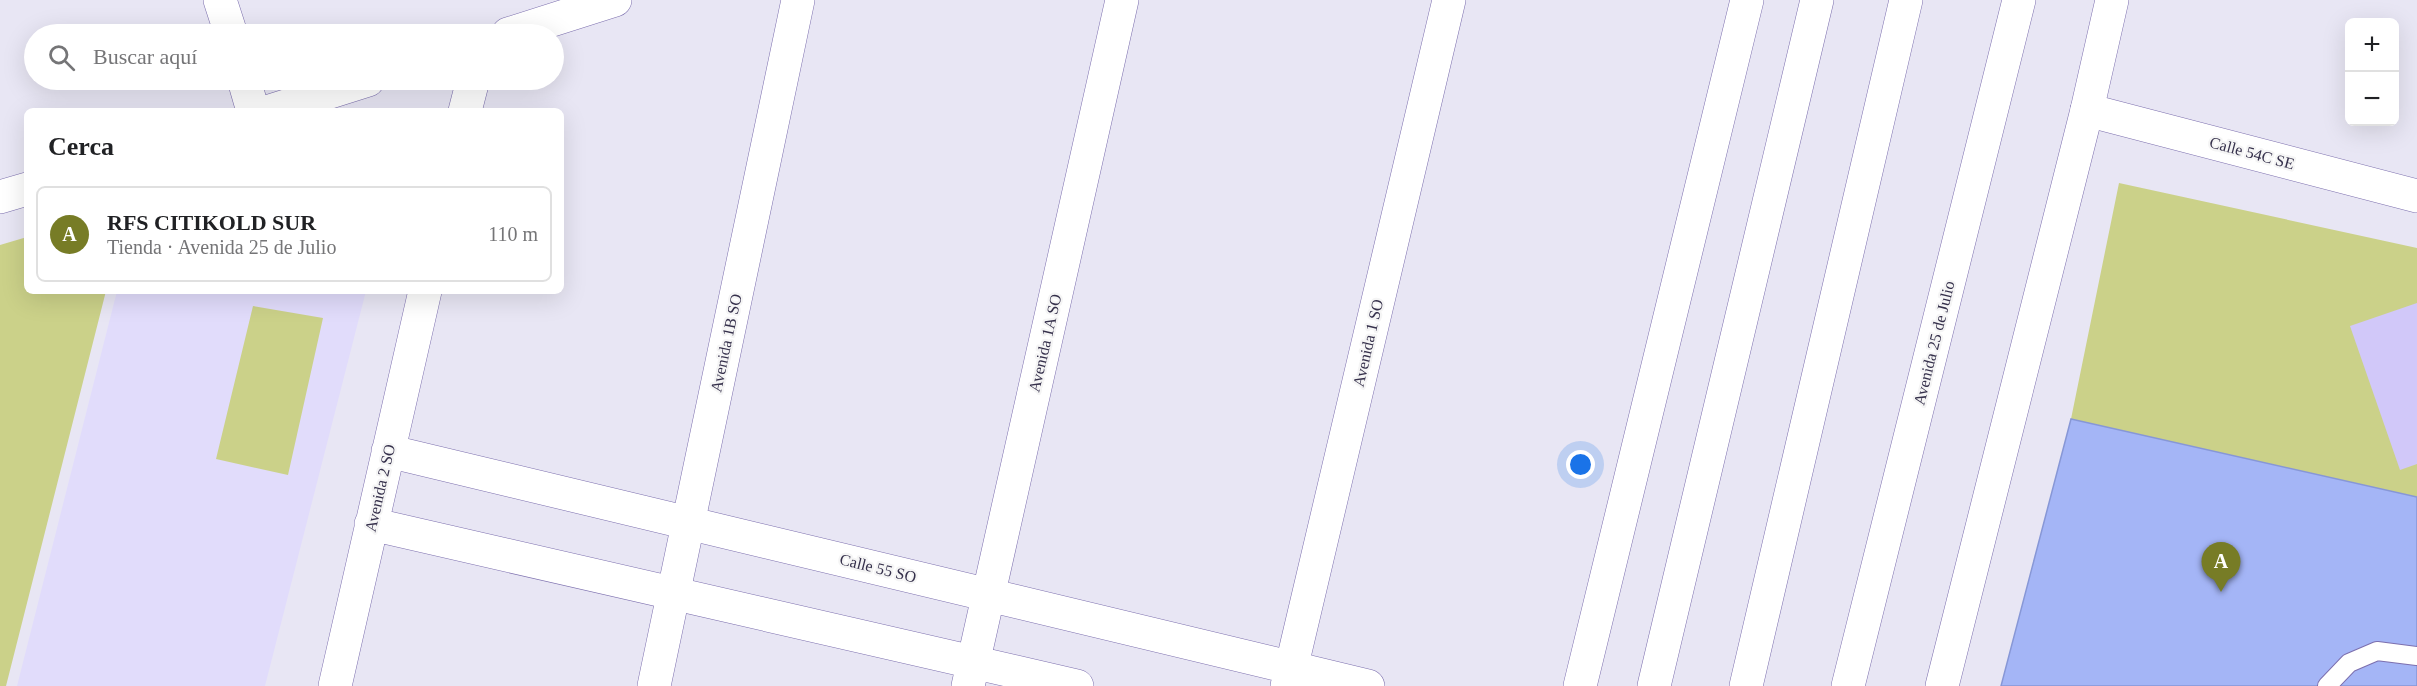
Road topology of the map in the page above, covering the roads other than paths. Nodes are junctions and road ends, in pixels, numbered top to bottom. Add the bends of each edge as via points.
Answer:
1 (220, 0) edge
2 (615, 0) edge
3 (798, 0) edge
4 (1122, 0) edge
5 (1449, 0) edge
6 (1747, 0) edge
7 (1817, 0) edge
8 (1889, 0) edge
9 (1906, 0) edge
10 (2019, 0) edge
11 (2088, 0) edge
12 (2112, 0) edge
13 (537, 12) edge
14 (228, 24) edge
15 (521, 24) edge
16 (1891, 59) junction
17 (247, 90) edge
18 (336, 90) edge
19 (470, 90) edge
20 (252, 108) edge
21 (279, 108) edge
22 (466, 108) edge
23 (2087, 110) junction
24 (24, 190) edge
25 (2417, 196) edge
26 (0, 197) edge
27 (424, 294) edge
28 (388, 451) junction
29 (688, 523) junction
30 (371, 524) junction
31 (673, 593) junction
32 (988, 595) junction
33 (2417, 656) edge
34 (970, 674) edge
35 (1290, 677) edge
36 (335, 686) edge
37 (654, 686) edge
38 (1077, 686) edge
39 (1368, 686) edge
40 (1580, 686) edge
41 (1654, 686) edge
42 (1746, 686) edge
43 (1848, 686) edge
44 (1942, 686) edge
45 (2327, 686) edge

1 - 14 street
2 - 13 street
3 - 29 street, Avenida 1B SO
4 - 32 street, Avenida 1A SO
5 - 35 street, Avenida 1 SO
6 - 40 street
7 - 41 street
8 - 16 street
9 - 16 street
10 - 43 street, Avenida 25 de Julio
11 - 23 street
12 - 23 street
13 - 15 street
16 - 42 street
17 - 20 street
18 - 21 street
19 - 22 street
23 - 25 street, Calle 54C SE
23 - 44 street
24 - 26 street
27 - 28 street, Avenida 2 SO
28 - 29 street, Calle 55 SO
28 - 30 street, Avenida 2 SO
29 - 31 street, Avenida 1B SO
29 - 32 street, Calle 55 SO
30 - 31 street
30 - 36 street, Avenida 2 SO
31 - 34 street
31 - 37 street, Avenida 1B SO
32 - 34 street, Avenida 1A SO
32 - 35 street, Calle 55 SO
33 - 45 lane via 2377,651 2349,663
34 - 38 street
35 - 39 street, Calle 55 SO

